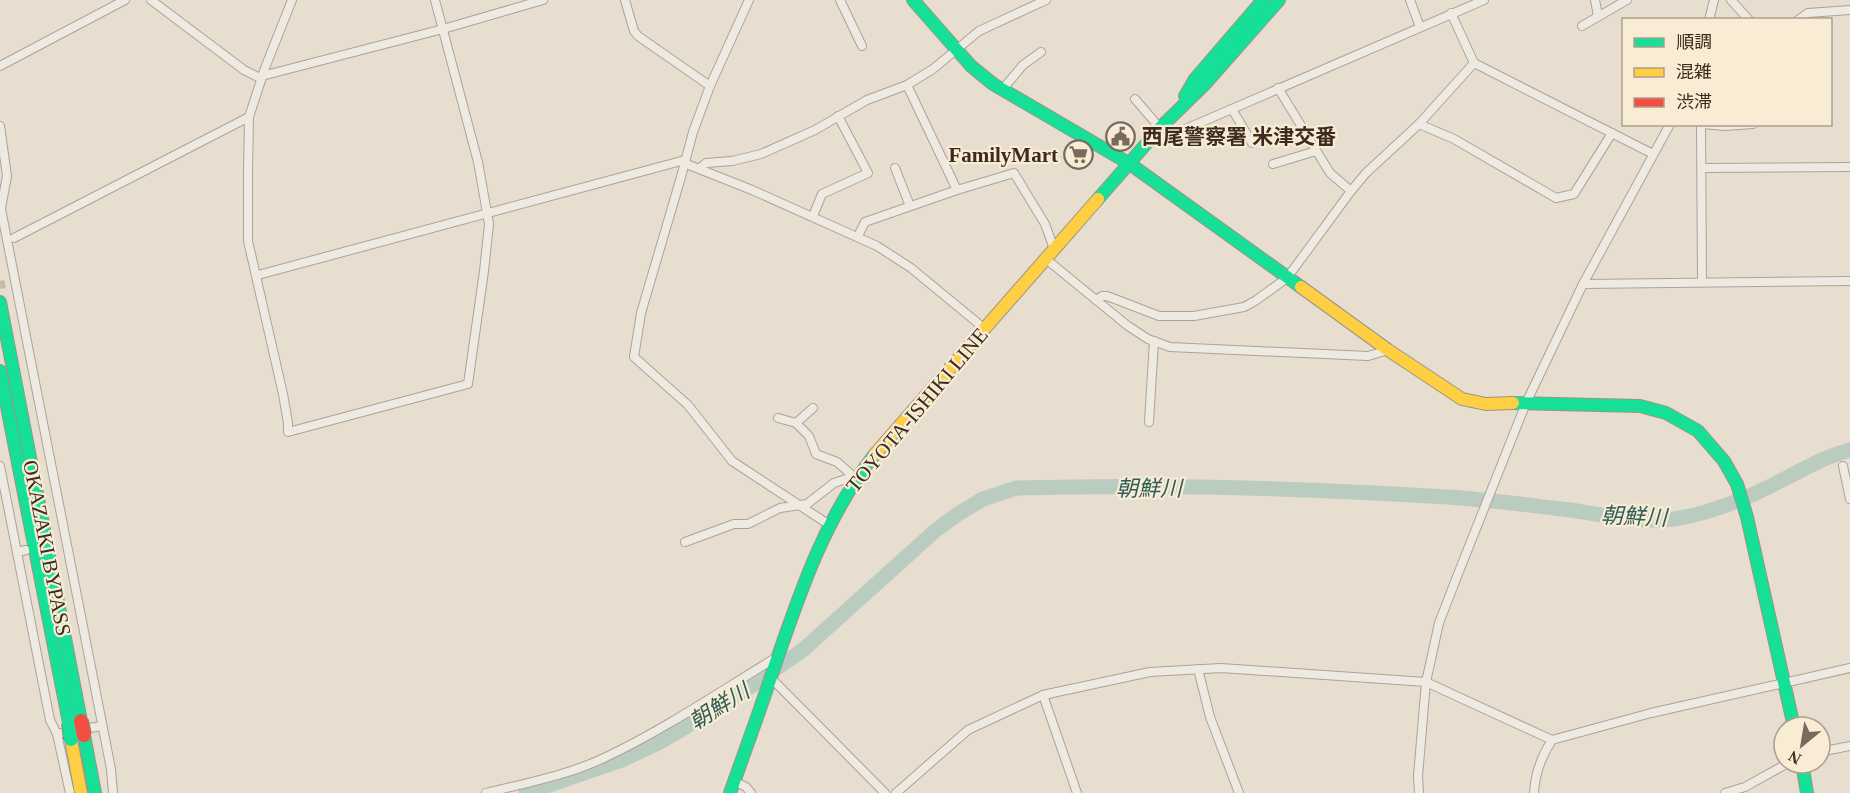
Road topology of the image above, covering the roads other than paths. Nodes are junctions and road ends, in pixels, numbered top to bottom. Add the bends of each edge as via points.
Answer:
1 (125, 0) edge
2 (151, 0) edge
3 (292, 0) edge
4 (435, 0) edge
5 (543, 0) edge
6 (625, 0) edge
7 (750, 0) edge
8 (840, 0) edge
9 (912, 0) edge
10 (1046, 0) edge
11 (1263, 0) edge
12 (1279, 0) edge
13 (1410, 0) edge
14 (1484, 0) edge
15 (1595, 0) edge
16 (1627, 0) edge
17 (1713, 0) edge
18 (1731, 0) edge
19 (1850, 10) edge
20 (1452, 14) junction
21 (1598, 16) junction
22 (1709, 18) edge
23 (1747, 18) edge
24 (1800, 18) edge
25 (1582, 26) dead end
26 (1420, 27) junction
27 (443, 29) junction
28 (862, 46) dead end
29 (958, 49) junction
30 (1041, 52) dead end
31 (1474, 63) junction
32 (0, 66) edge
33 (261, 77) junction
34 (907, 85) junction
35 (710, 86) junction
36 (1278, 88) junction
37 (1002, 90) junction
38 (1135, 99) dead end
39 (1232, 109) junction
40 (1176, 111) junction
41 (838, 116) junction
42 (249, 117) junction
43 (1419, 124) junction
44 (0, 126) edge
45 (1669, 126) edge
46 (1702, 126) edge
47 (1160, 128) junction
48 (1612, 133) junction
49 (1252, 143) dead end
50 (1316, 151) junction
51 (1653, 154) junction
52 (685, 161) junction
53 (1130, 164) junction
54 (1273, 164) dead end
55 (700, 168) junction
56 (896, 168) dead end
57 (1703, 168) junction
58 (1850, 168) edge
59 (957, 189) junction
60 (1351, 191) junction
61 (0, 206) edge
62 (910, 206) junction
63 (487, 214) junction
64 (813, 216) junction
65 (858, 236) junction
66 (14, 238) dead end
67 (1050, 254) junction
68 (258, 275) junction
69 (1287, 278) junction
70 (1702, 281) junction
71 (1850, 281) edge
72 (1583, 284) junction
73 (1096, 300) junction
74 (0, 302) edge
75 (985, 329) junction
76 (1154, 341) junction
77 (1389, 350) junction
78 (0, 371) edge
79 (1526, 403) junction
80 (813, 408) dead end
81 (778, 418) dead end
82 (1149, 422) dead end
83 (796, 423) junction
84 (0, 466) edge
85 (1843, 466) dead end
86 (856, 476) junction
87 (1850, 499) edge
88 (799, 506) junction
89 (828, 524) junction
90 (66, 542) junction
91 (685, 542) dead end
92 (53, 544) dead end
93 (777, 659) junction
94 (1850, 668) edge
95 (1198, 669) junction
96 (769, 681) junction
97 (1426, 682) junction
98 (1784, 682) junction
99 (1044, 695) junction
100 (1791, 715) edge
101 (75, 722) junction
102 (101, 726) junction
103 (57, 734) junction
104 (1552, 740) junction
105 (1850, 746) edge
106 (1832, 750) edge
107 (83, 768) junction
108 (1772, 772) edge
109 (1804, 775) edge
110 (732, 787) edge
111 (70, 793) edge
112 (81, 793) edge
113 (95, 793) edge
114 (113, 793) edge
115 (486, 793) edge
116 (751, 793) edge
117 (885, 793) edge
118 (896, 793) edge
119 (1077, 793) edge
120 (1239, 793) edge
121 (1419, 793) edge
122 (1534, 793) edge
123 (1725, 793) edge
124 (1807, 793) edge

1 - 32 street
2 - 33 street via 244,70
3 - 33 street
4 - 27 street
5 - 27 street
6 - 35 street via 638,36
7 - 35 street
8 - 28 street
9 - 29 main road
10 - 29 street via 979,32
11 - 40 main road, TOYOTA-ISHIKI LINE via 1195,79
12 - 40 main road, TOYOTA-ISHIKI LINE
13 - 26 street
14 - 20 street
15 - 21 street
16 - 21 street
17 - 22 street
18 - 23 street
19 - 24 street via 1808,12
20 - 26 street
20 - 31 street
21 - 25 street
26 - 36 street
27 - 33 street
27 - 63 street
29 - 34 street
29 - 37 main road via 978,73
30 - 37 street via 1023,65
31 - 43 street
31 - 48 street
33 - 42 street
34 - 41 street
34 - 59 street
35 - 52 street
36 - 39 street
36 - 50 street
37 - 53 main road
38 - 47 street
39 - 47 street via 1174,134
39 - 49 street
40 - 47 main road, TOYOTA-ISHIKI LINE
41 - 55 street via 761,154
41 - 64 street via 868,173 822,194
42 - 66 street
42 - 68 street via 248,242
43 - 48 street via 1454,139 1556,198 1574,194
43 - 60 street
44 - 61 street via 7,177
45 - 51 street
46 - 57 street
47 - 53 main road, TOYOTA-ISHIKI LINE
48 - 51 street
50 - 54 street
50 - 60 street via 1330,173
51 - 72 street
52 - 55 street
52 - 63 street
52 - 88 street via 641,313 634,357 688,405 732,461
53 - 67 main road, TOYOTA-ISHIKI LINE
53 - 69 main road
55 - 64 street
56 - 62 street
57 - 58 street
57 - 70 street
59 - 62 street
59 - 67 street via 1014,173 1045,224
60 - 69 street
61 - 90 street via 9,283
62 - 65 street via 865,222
63 - 68 street
63 - 68 street via 487,253 468,384 288,432
64 - 65 street
65 - 75 street via 911,268
67 - 73 street
67 - 75 main road, TOYOTA-ISHIKI LINE
69 - 73 street via 1244,307 1194,315 1159,316 1107,296
69 - 77 main road
70 - 71 street
70 - 72 street
72 - 79 street
73 - 76 street
74 - 101 main road, OKAZAKI BYPASS
75 - 86 main road, TOYOTA-ISHIKI LINE
76 - 77 street via 1170,347 1368,356
76 - 82 street
77 - 79 main road via 1462,399 1486,404
78 - 101 main road, OKAZAKI BYPASS
79 - 97 street via 1439,623
79 - 98 main road via 1640,406 1666,413 1698,431 1724,460 1737,484
80 - 83 street
81 - 83 street
83 - 86 street via 809,436 816,454 830,458
84 - 103 street via 21,551 50,720
85 - 87 street
86 - 88 street via 834,483 816,499
86 - 89 main road, TOYOTA-ISHIKI LINE
88 - 89 street
88 - 91 street via 780,508 748,524 734,524
89 - 93 main road, TOYOTA-ISHIKI LINE
90 - 92 street
90 - 102 street
93 - 96 main road, TOYOTA-ISHIKI LINE
93 - 115 street via 605,758
94 - 98 street
95 - 97 street
95 - 99 street via 1150,672
95 - 120 street via 1210,717
96 - 110 main road, TOYOTA-ISHIKI LINE
96 - 117 street
97 - 104 street
97 - 121 street
98 - 100 main road
98 - 104 street
99 - 118 street via 968,729
99 - 119 street
101 - 107 main road, OKAZAKI BYPASS, bridge
102 - 103 street
102 - 114 street
103 - 111 street
104 - 122 street via 1541,757
105 - 106 street
107 - 112 main road, OKAZAKI BYPASS
107 - 113 main road, OKAZAKI BYPASS
108 - 123 street
109 - 124 main road
110 - 116 street via 746,787

